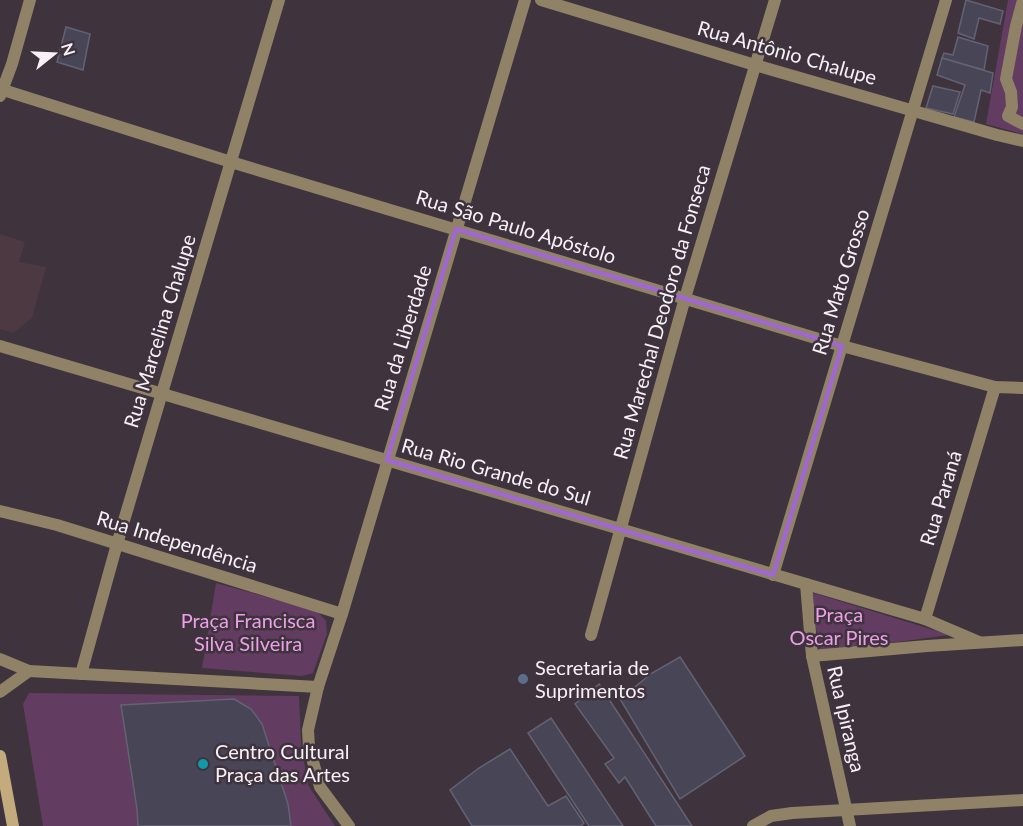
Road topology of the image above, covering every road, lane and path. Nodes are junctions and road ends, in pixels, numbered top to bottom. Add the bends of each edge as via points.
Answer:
1 (30, 0) edge
2 (279, 0) edge
3 (525, 0) edge
4 (541, 0) edge
5 (775, 0) edge
6 (946, 0) edge
7 (1023, 0) edge
8 (755, 65) junction
9 (1, 92) edge
10 (913, 110) junction
11 (1023, 124) edge
12 (1023, 141) edge
13 (231, 162) junction
14 (456, 230) junction
15 (685, 298) junction
16 (0, 346) edge
17 (842, 346) junction
18 (995, 387) junction
19 (1023, 388) edge
20 (162, 393) junction
21 (387, 460) junction
22 (0, 512) edge
23 (620, 528) junction
24 (117, 544) junction
25 (773, 574) junction
26 (806, 584) junction
27 (342, 614) junction
28 (925, 620) junction
29 (591, 635) dead end
30 (1023, 640) edge
31 (979, 642) junction
32 (812, 656) junction
33 (0, 659) edge
34 (29, 671) junction
35 (81, 674) junction
36 (318, 687) junction
37 (0, 692) edge
38 (0, 756) edge
39 (1023, 800) edge
40 (847, 809) junction
41 (13, 826) edge
42 (349, 826) edge
43 (753, 826) edge
44 (850, 826) edge

1 - 9 street
2 - 13 street, Rua Marcelina Chalupe
3 - 14 street, Rua da Liberdade
4 - 8 street, Rua Antônio Chalupe
5 - 8 street, Rua Marechal Deodoro da Fonseca
6 - 10 street, Rua Mato Grosso
7 - 11 street via 1006,79 1012,107 1008,116
8 - 10 street, Rua Antônio Chalupe
8 - 15 street, Rua Marechal Deodoro da Fonseca
9 - 13 street, Rua São Paulo Apóstolo
10 - 12 street, Rua Antônio Chalupe
10 - 17 street, Rua Mato Grosso
13 - 14 street, Rua São Paulo Apóstolo
13 - 20 street, Rua Marcelina Chalupe
14 - 15 street, Rua São Paulo Apóstolo
14 - 21 street, Rua da Liberdade
15 - 17 street, Rua São Paulo Apóstolo
15 - 23 street, Rua Marechal Deodoro da Fonseca
16 - 20 street, Rua Rio Grande do Sul
17 - 18 street, Rua São Paulo Apóstolo
17 - 25 street, Rua Mato Grosso
18 - 19 street, Rua São Paulo Apóstolo
18 - 28 street, Rua Paraná
20 - 21 street, Rua Rio Grande do Sul
20 - 24 street, Rua Marcelina Chalupe
21 - 23 street, Rua Rio Grande do Sul
21 - 27 street, Rua da Liberdade
22 - 24 street, Rua Independência
23 - 25 street, Rua Rio Grande do Sul
23 - 29 street, Rua Marechal Deodoro da Fonseca
24 - 27 street, Rua Independência
24 - 35 street, Rua Marcelina Chalupe
25 - 26 street, Rua Rio Grande do Sul
26 - 28 street, Rua Rio Grande do Sul
26 - 32 street, Rua Ipiranga
27 - 36 street, Rua da Liberdade
28 - 31 street, Rua Rio Grande do Sul
30 - 31 street
31 - 32 street
32 - 40 street, Rua Ipiranga
33 - 34 street
34 - 35 street
34 - 37 street
35 - 36 street
36 - 42 street, Rua da Liberdade via 308,730 309,747 320,787
38 - 41 main road
39 - 40 street
40 - 43 street via 771,816
40 - 44 street, Rua Ipiranga

